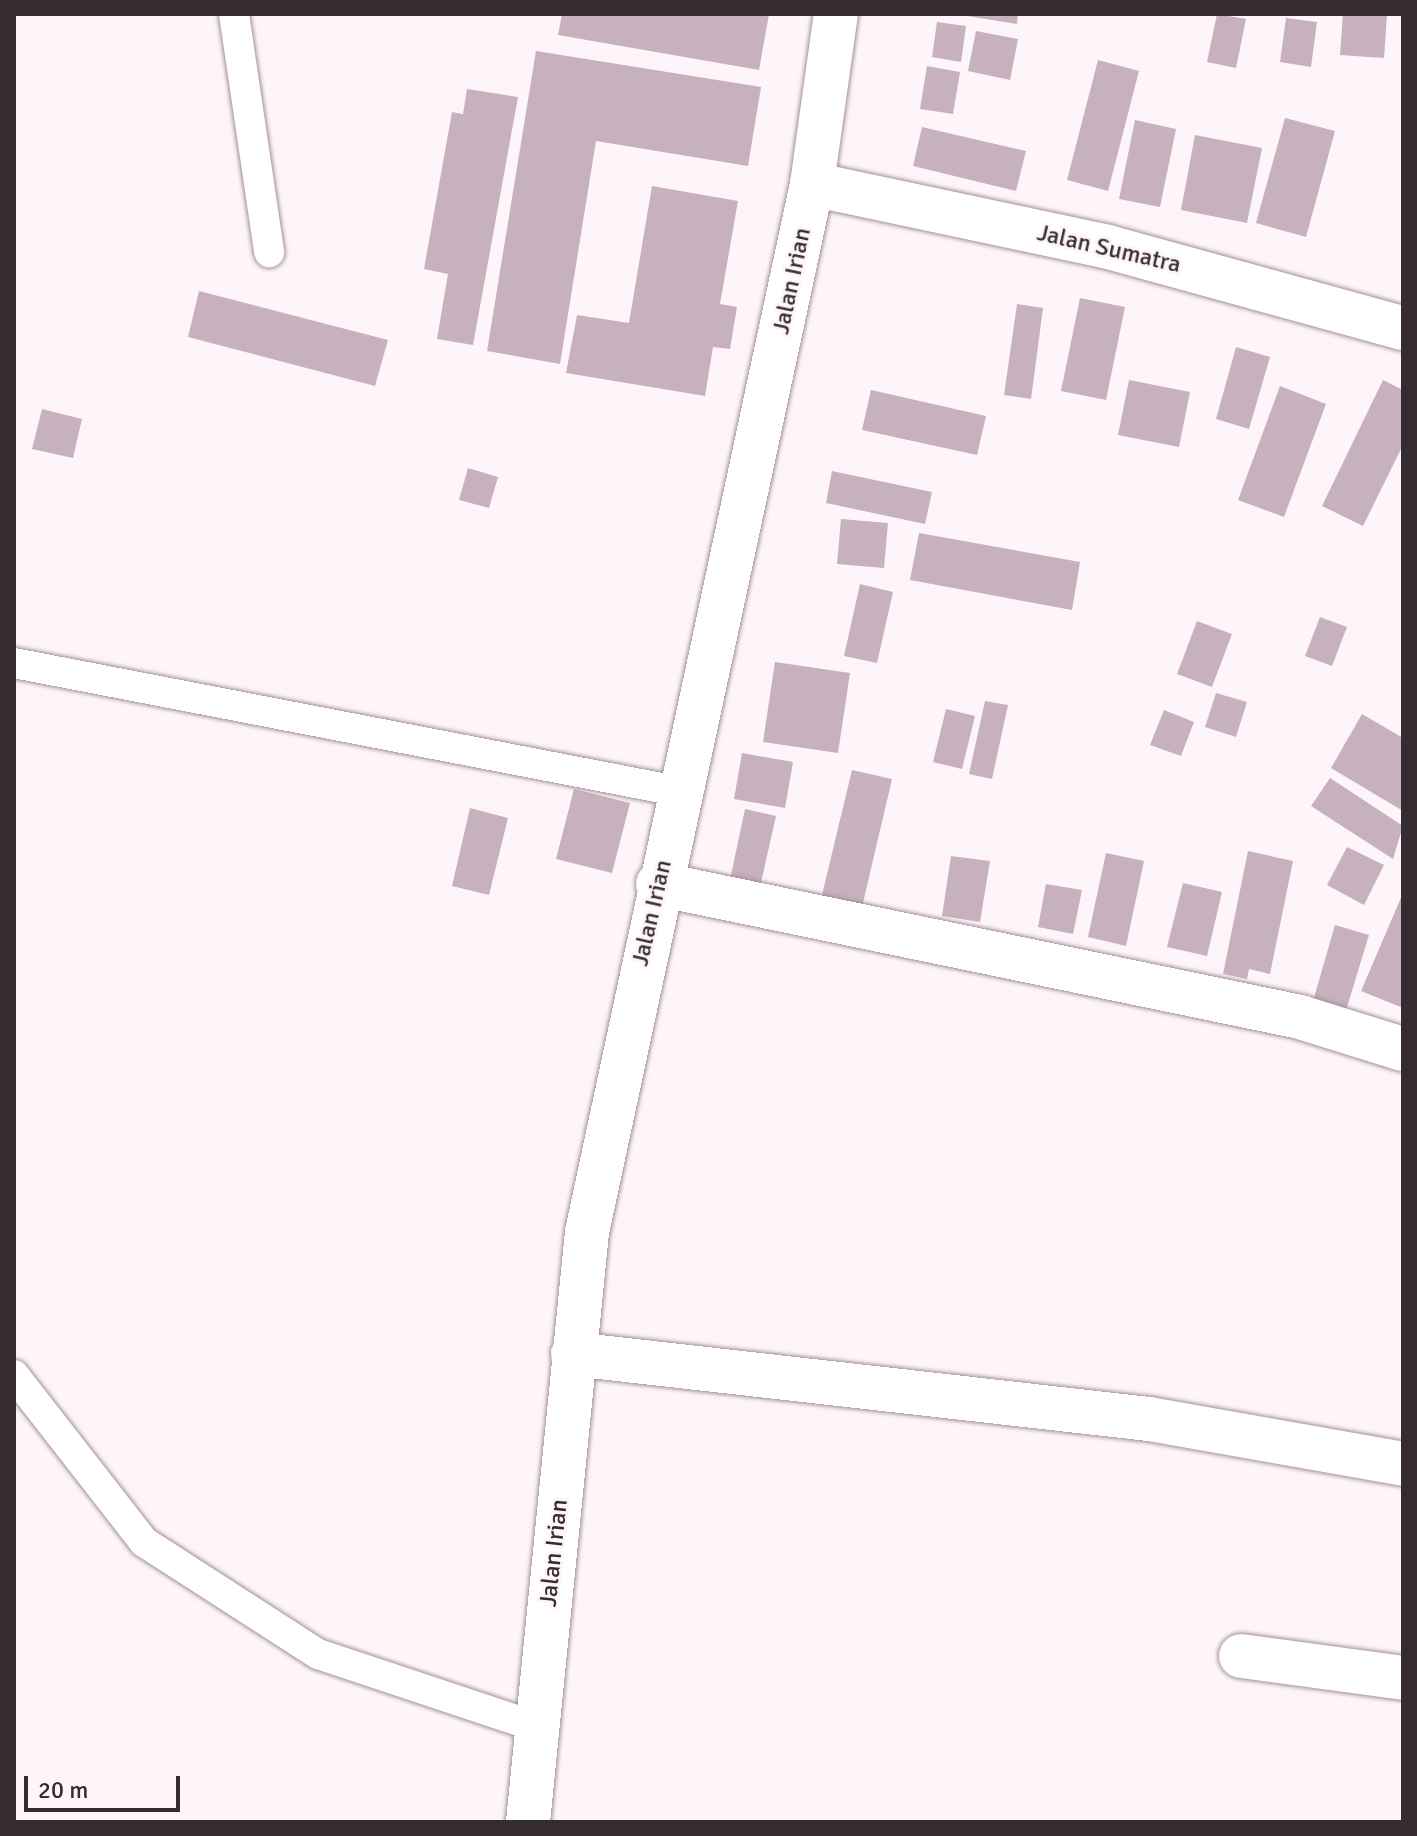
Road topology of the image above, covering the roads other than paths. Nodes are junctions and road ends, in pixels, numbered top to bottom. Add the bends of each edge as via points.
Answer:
1 (234, 14) edge
2 (836, 14) edge
3 (812, 184) junction
4 (269, 252) dead end
5 (1403, 328) edge
6 (14, 663) edge
7 (682, 792) junction
8 (658, 884) junction
9 (1403, 1049) edge
10 (573, 1354) junction
11 (14, 1375) edge
12 (1403, 1464) edge
13 (1241, 1656) dead end
14 (1403, 1678) edge
15 (537, 1727) junction
16 (528, 1822) edge

1 - 4 lane
2 - 3 street, Jalan Irian
3 - 5 street, Jalan Sumatra via 1108,247
3 - 7 street, Jalan Irian
6 - 7 lane
7 - 8 street, Jalan Irian
8 - 9 street via 1300,1017
8 - 10 street, Jalan Irian via 587,1232
10 - 12 street via 1149,1419
10 - 15 street, Jalan Irian
11 - 15 lane via 144,1542 318,1654
13 - 14 street
15 - 16 street, Jalan Irian

